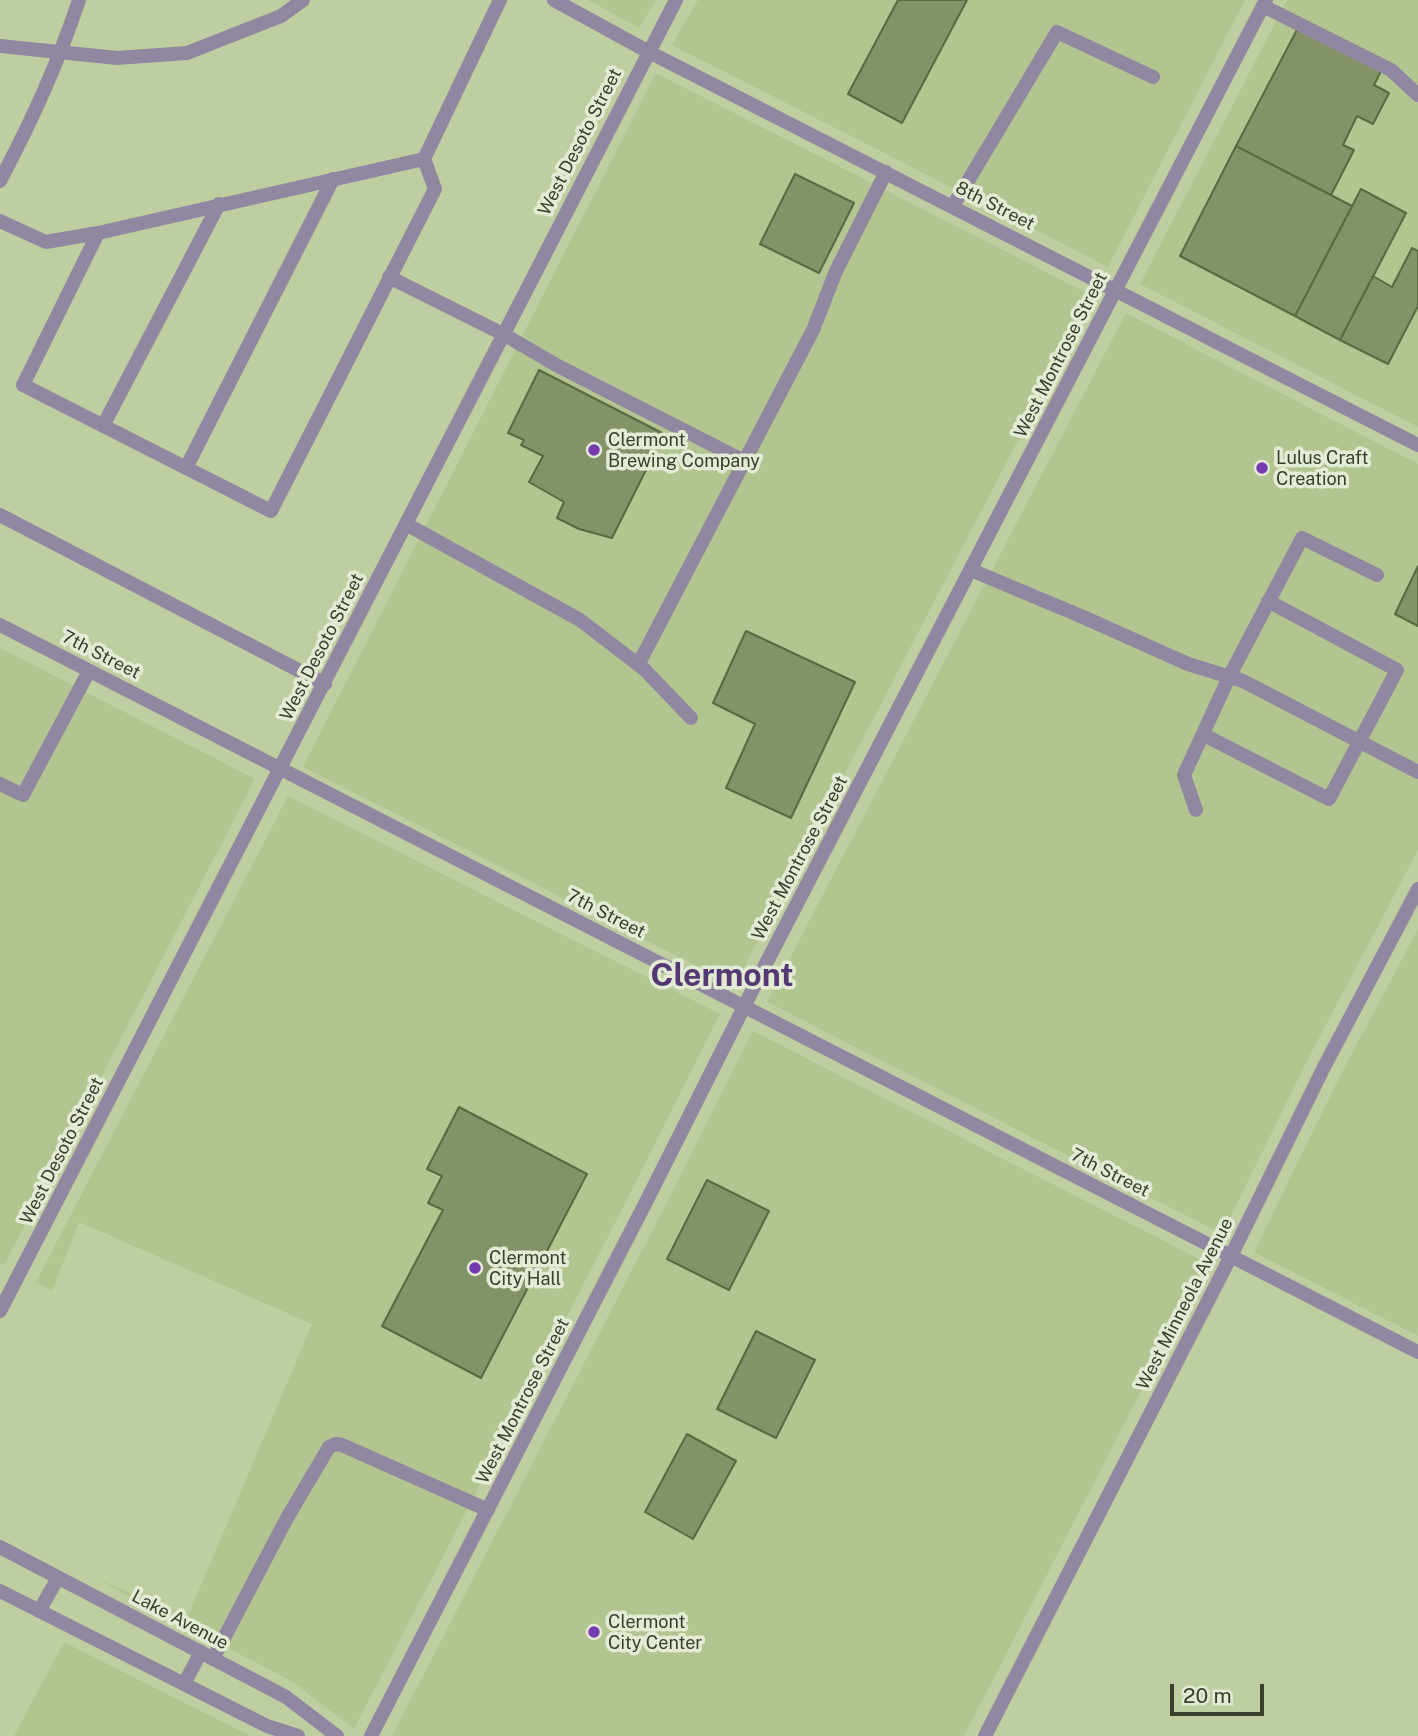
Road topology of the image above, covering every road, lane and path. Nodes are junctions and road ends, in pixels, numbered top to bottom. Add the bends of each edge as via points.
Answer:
1 (79, 0) edge
2 (303, 0) edge
3 (500, 0) edge
4 (554, 0) edge
5 (676, 0) edge
6 (1264, 3) edge
7 (0, 46) edge
8 (62, 52) junction
9 (649, 52) junction
10 (1153, 77) dead end
11 (1418, 95) edge
12 (424, 159) junction
13 (886, 173) junction
14 (333, 179) junction
15 (0, 181) edge
16 (219, 204) junction
17 (953, 206) junction
18 (0, 221) edge
19 (99, 233) junction
20 (389, 276) junction
21 (1117, 289) junction
22 (503, 334) junction
23 (103, 426) junction
24 (1418, 445) edge
25 (744, 461) junction
26 (186, 468) junction
27 (0, 515) edge
28 (406, 524) junction
29 (971, 570) junction
30 (1377, 575) dead end
31 (1268, 601) junction
32 (0, 625) edge
33 (638, 665) junction
34 (89, 671) junction
35 (1230, 677) junction
36 (325, 684) junction
37 (691, 718) dead end
38 (1204, 735) junction
39 (1359, 741) junction
40 (281, 769) junction
41 (1418, 772) edge
42 (0, 784) edge
43 (1196, 810) dead end
44 (1418, 889) edge
45 (744, 1007) junction
46 (1231, 1256) junction
47 (0, 1311) edge
48 (1418, 1352) edge
49 (488, 1510) junction
50 (0, 1548) edge
51 (58, 1578) junction
52 (0, 1591) edge
53 (39, 1611) junction
54 (207, 1656) junction
55 (184, 1684) junction
56 (264, 1731) edge
57 (298, 1736) edge
58 (337, 1736) edge
59 (371, 1736) edge
60 (985, 1736) edge

1 - 8 street
2 - 8 street via 281,16 187,53 117,58
3 - 12 street
4 - 9 street, 8th Street
5 - 9 street, West Desoto Street
6 - 11 street via 1391,70
6 - 21 street, West Montrose Street
7 - 8 street
8 - 15 street
9 - 13 street, 8th Street
9 - 22 street, West Desoto Street
10 - 17 street via 1057,32
12 - 14 street
12 - 20 street via 435,189
13 - 17 street, 8th Street
13 - 25 street via 836,271 813,330
14 - 16 street
14 - 26 street
16 - 19 street
16 - 23 street
17 - 21 street, 8th Street
18 - 19 street via 46,242
19 - 23 street via 23,385
20 - 22 street
20 - 26 street via 271,510
21 - 24 street, 8th Street
21 - 29 street, West Montrose Street
22 - 25 street
22 - 28 street, West Desoto Street
23 - 26 street
25 - 33 street
27 - 36 street
28 - 33 street via 580,620
28 - 36 street, West Desoto Street
29 - 35 street via 1188,664
29 - 45 street, West Montrose Street
30 - 31 street via 1302,538
31 - 35 street
31 - 39 street via 1397,670
32 - 34 street, 7th Street
33 - 37 street
34 - 40 street, 7th Street
34 - 42 street via 23,795
35 - 38 street
35 - 39 street
36 - 40 street, West Desoto Street
38 - 39 street via 1329,799
38 - 43 street via 1184,775
39 - 41 street
40 - 45 street, 7th Street
40 - 47 street, West Desoto Street
44 - 46 street, West Minneola Avenue
45 - 46 street, 7th Street
45 - 49 street, West Montrose Street
46 - 48 street, 7th Street
46 - 60 street, West Minneola Avenue
49 - 54 street via 336,1444 324,1453
49 - 59 street, West Montrose Street
50 - 51 street, Lake Avenue
51 - 53 street
51 - 54 street, Lake Avenue
52 - 53 street
53 - 55 street
54 - 55 street
54 - 58 street, Lake Avenue via 286,1697
55 - 56 street
56 - 57 street

